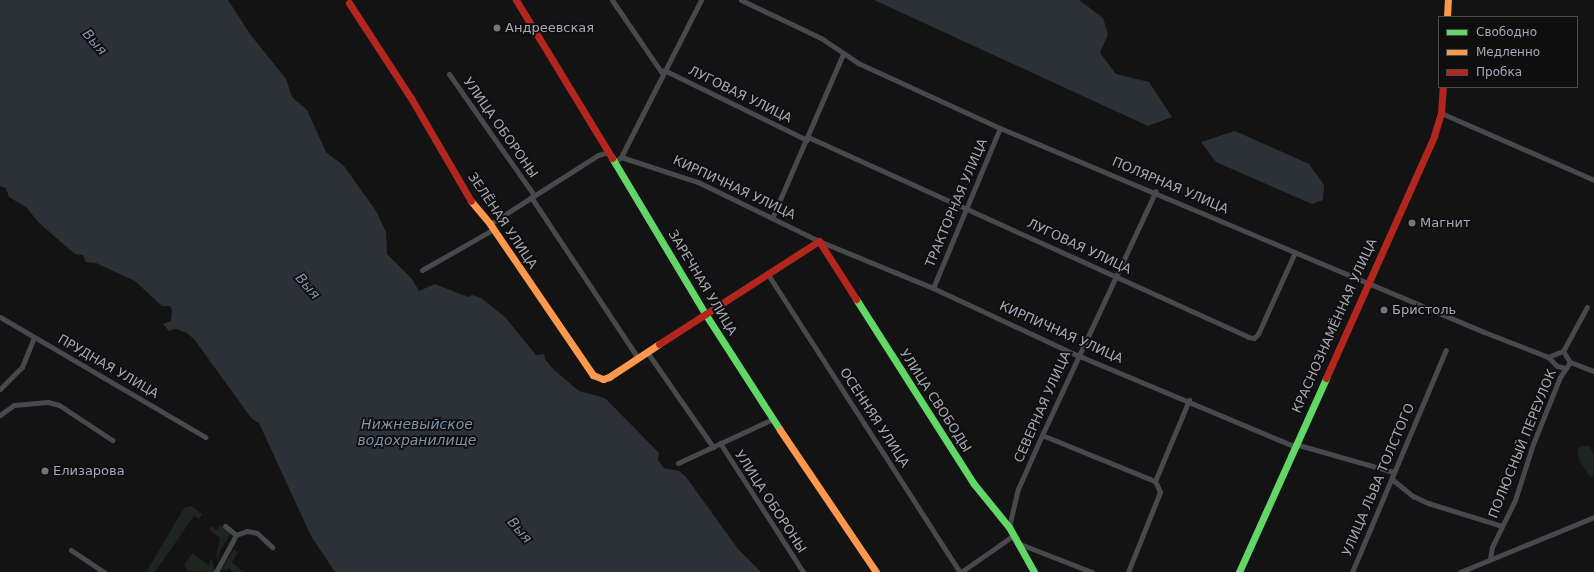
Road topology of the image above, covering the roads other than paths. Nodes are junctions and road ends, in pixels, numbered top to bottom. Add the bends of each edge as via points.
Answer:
1 (516, 0) edge
2 (612, 0) edge
3 (701, 0) edge
4 (741, 0) edge
5 (1448, 0) edge
6 (349, 3) dead end
7 (1447, 16) edge
8 (843, 54) junction
9 (663, 72) junction
10 (449, 74) dead end
11 (1443, 88) edge
12 (1441, 112) junction
13 (1000, 128) junction
14 (808, 138) junction
15 (609, 152) junction
16 (621, 157) junction
17 (615, 162) junction
18 (1594, 180) edge
19 (1156, 191) junction
20 (532, 196) junction
21 (968, 208) junction
22 (772, 218) junction
23 (492, 227) junction
24 (819, 241) junction
25 (1295, 252) junction
26 (422, 270) dead end
27 (769, 276) junction
28 (1117, 276) junction
29 (1367, 284) junction
30 (933, 288) junction
31 (1587, 307) dead end
32 (706, 315) junction
33 (0, 317) edge
34 (34, 336) junction
35 (1446, 350) dead end
36 (1563, 351) junction
37 (647, 352) junction
38 (1077, 355) junction
39 (1548, 357) junction
40 (638, 358) junction
41 (1570, 362) junction
42 (1565, 368) junction
43 (1594, 371) edge
44 (0, 389) edge
45 (1189, 400) junction
46 (0, 414) edge
47 (773, 419) junction
48 (1042, 435) junction
49 (205, 437) dead end
50 (112, 440) dead end
51 (720, 443) junction
52 (1294, 445) junction
53 (713, 447) junction
54 (678, 463) dead end
55 (1393, 472) junction
56 (1155, 480) junction
57 (1393, 480) junction
58 (1594, 517) edge
59 (225, 526) dead end
60 (1502, 526) junction
61 (1009, 527) junction
62 (236, 535) junction
63 (1014, 535) junction
64 (1020, 544) junction
65 (272, 547) dead end
66 (71, 550) dead end
67 (1490, 558) junction
68 (104, 572) edge
69 (216, 572) edge
70 (803, 572) edge
71 (876, 572) edge
72 (961, 572) edge
73 (1034, 572) edge
74 (1092, 572) edge
75 (1128, 572) edge
76 (1239, 572) edge
77 (1352, 572) edge
78 (1460, 572) edge

1 - 15 street, ЗАРЕЧНАЯ УЛИЦА
2 - 9 street, ЛУГОВАЯ УЛИЦА
3 - 9 street
4 - 8 street, ПОЛЯРНАЯ УЛИЦА via 821,38
5 - 7 street
6 - 23 street, ЗЕЛЁНАЯ УЛИЦА via 411,98 473,204
8 - 13 street, ПОЛЯРНАЯ УЛИЦА
8 - 14 street
9 - 14 street, ЛУГОВАЯ УЛИЦА
9 - 16 street
10 - 20 street, УЛИЦА ОБОРОНЫ
11 - 12 street, КРАСНОЗНАМЁННАЯ УЛИЦА
12 - 18 street
12 - 29 street, КРАСНОЗНАМЁННАЯ УЛИЦА via 1434,136
13 - 19 street, ПОЛЯРНАЯ УЛИЦА
13 - 21 street, ТРАКТОРНАЯ УЛИЦА
14 - 21 street, ЛУГОВАЯ УЛИЦА
14 - 22 street
15 - 17 street, ЗАРЕЧНАЯ УЛИЦА
15 - 20 street via 598,155
16 - 17 street
16 - 22 street, КИРПИЧНАЯ УЛИЦА via 698,182
17 - 32 street, ЗАРЕЧНАЯ УЛИЦА
19 - 25 street, ПОЛЯРНАЯ УЛИЦА
19 - 28 street, СЕВЕРНАЯ УЛИЦА
20 - 23 street
20 - 40 street, УЛИЦА ОБОРОНЫ
21 - 28 street, ЛУГОВАЯ УЛИЦА
21 - 30 street, ТРАКТОРНАЯ УЛИЦА
22 - 24 street, КИРПИЧНАЯ УЛИЦА
23 - 26 street
23 - 40 street, ЗЕЛЁНАЯ УЛИЦА via 587,368 598,378 609,377
24 - 27 street
24 - 30 street, КИРПИЧНАЯ УЛИЦА
24 - 61 street, УЛИЦА СВОБОДЫ via 974,484
25 - 28 street, ЛУГОВАЯ УЛИЦА via 1254,338
25 - 29 street, ПОЛЯРНАЯ УЛИЦА
27 - 32 street
27 - 72 street, ОСЕННЯЯ УЛИЦА
28 - 38 street, СЕВЕРНАЯ УЛИЦА
29 - 39 street, ПОЛЯРНАЯ УЛИЦА
29 - 52 street, КРАСНОЗНАМЁННАЯ УЛИЦА
30 - 38 street, КИРПИЧНАЯ УЛИЦА
31 - 36 street
32 - 37 street
32 - 47 street, ЗАРЕЧНАЯ УЛИЦА
33 - 34 street, ПРУДНАЯ УЛИЦА
34 - 44 street via 22,367
34 - 49 street, ПРУДНАЯ УЛИЦА
35 - 55 street, УЛИЦА ЛЬВА ТОЛСТОГО
36 - 39 street
36 - 41 street
37 - 40 street
37 - 53 street
38 - 45 street, КИРПИЧНАЯ УЛИЦА
38 - 48 street, СЕВЕРНАЯ УЛИЦА
39 - 42 street, ПОЛЯРНАЯ УЛИЦА via 1557,366
41 - 42 street, ПОЛЮСНЫЙ ПЕРЕУЛОК
41 - 43 street
42 - 60 street, ПОЛЮСНЫЙ ПЕРЕУЛОК via 1533,444 1515,500
45 - 52 street, КИРПИЧНАЯ УЛИЦА
45 - 56 street
46 - 50 street via 20,403 54,403 102,431
47 - 51 street
47 - 71 street, ЗАРЕЧНАЯ УЛИЦА
48 - 56 street
48 - 61 street, СЕВЕРНАЯ УЛИЦА via 1018,489
51 - 53 street
51 - 70 street, УЛИЦА ОБОРОНЫ
52 - 55 street, КИРПИЧНАЯ УЛИЦА
52 - 76 street, КРАСНОЗНАМЁННАЯ УЛИЦА
53 - 54 street
55 - 57 street, УЛИЦА ЛЬВА ТОЛСТОГО
56 - 75 street via 1160,492
57 - 60 street via 1413,496 1428,503
57 - 77 street, УЛИЦА ЛЬВА ТОЛСТОГО
58 - 67 street
59 - 62 street
60 - 67 street, ПОЛЮСНЫЙ ПЕРЕУЛОК
61 - 63 street, УЛИЦА СВОБОДЫ
62 - 65 street via 257,533
62 - 69 street
63 - 64 street, УЛИЦА СВОБОДЫ
63 - 72 street
64 - 73 street, УЛИЦА СВОБОДЫ
64 - 74 street
66 - 68 street
67 - 78 street

